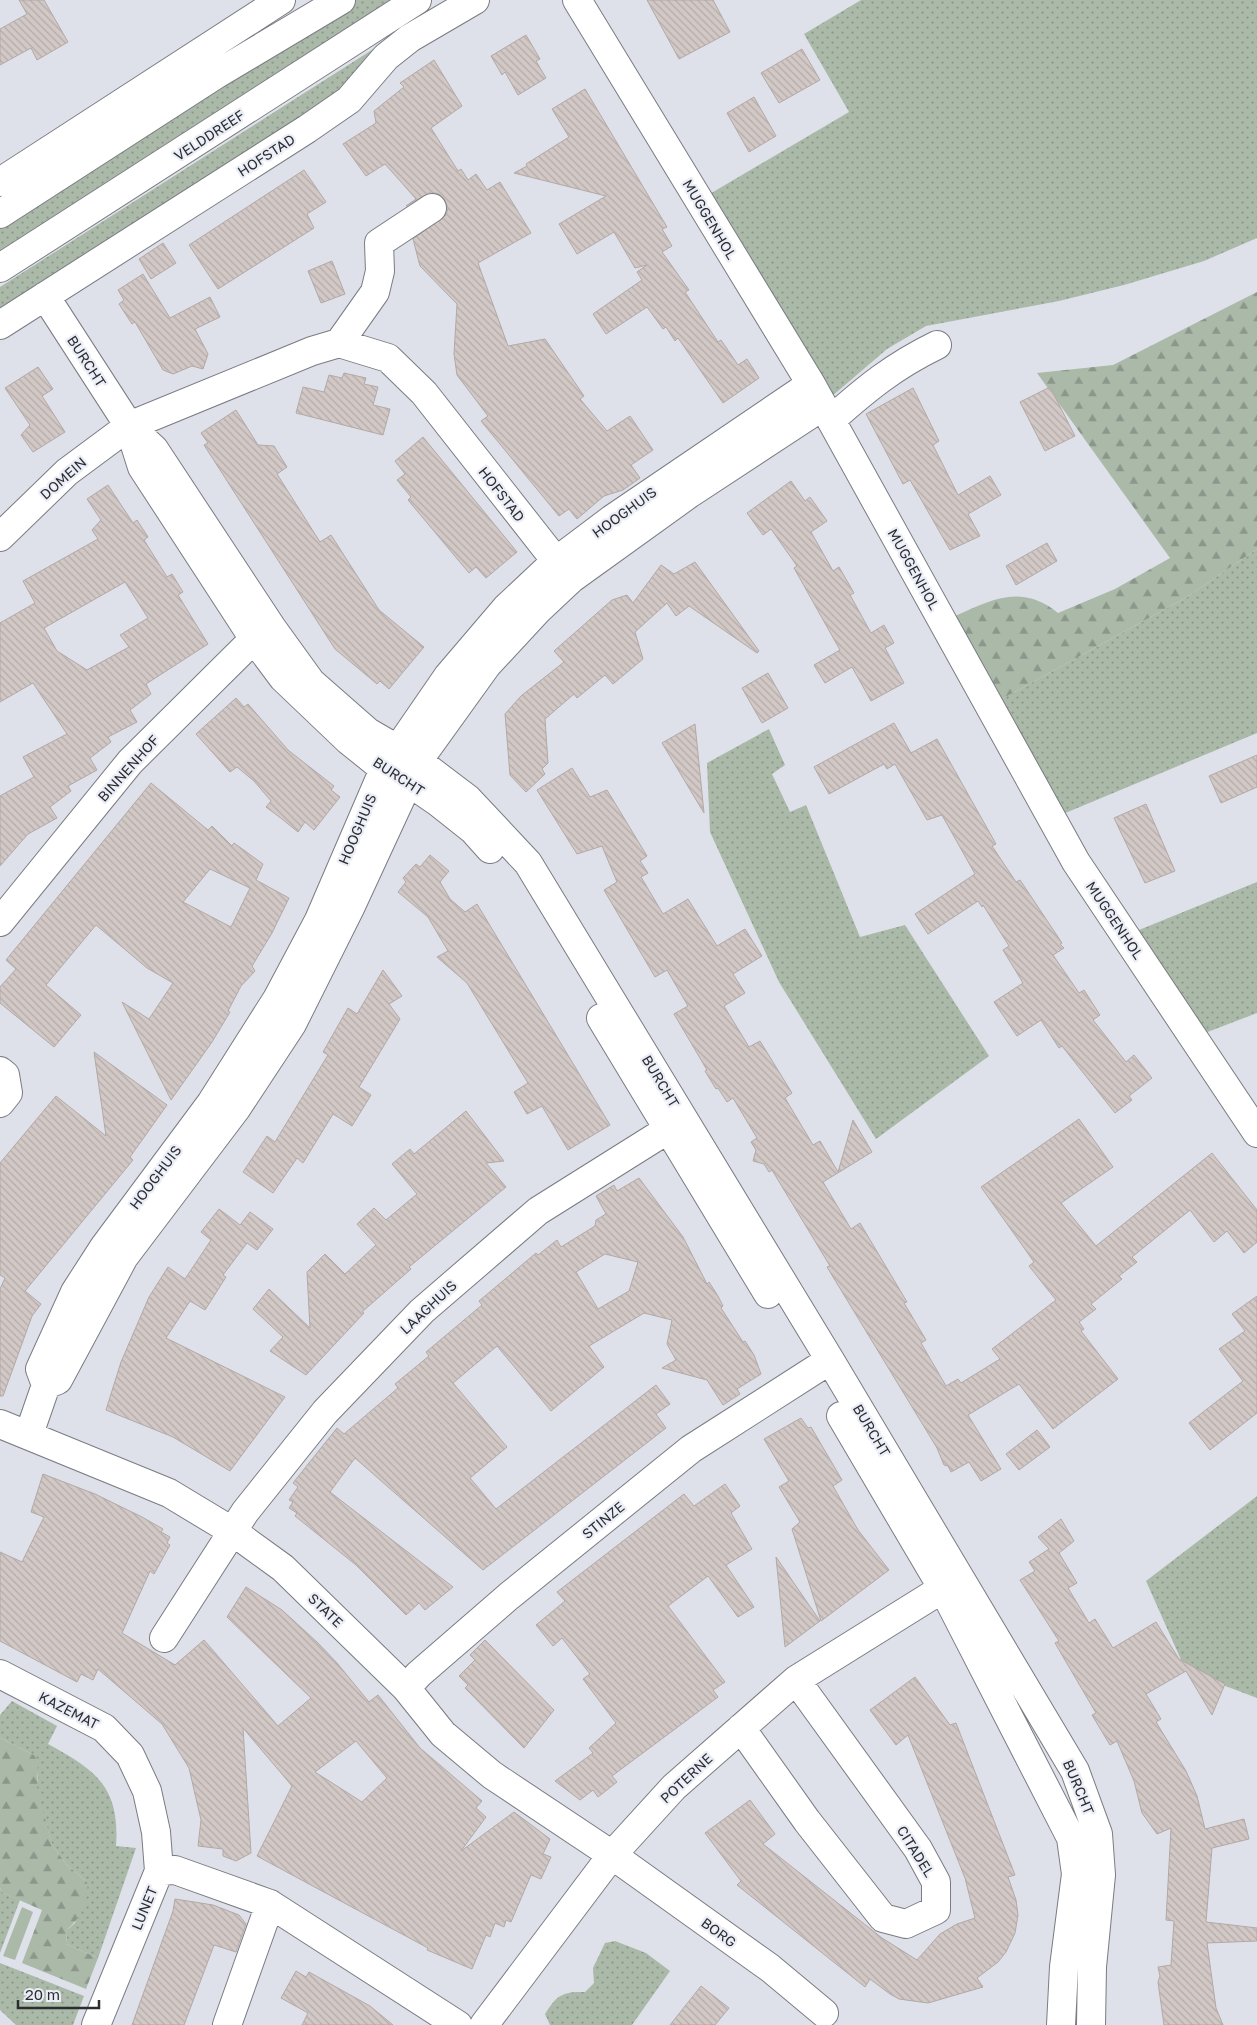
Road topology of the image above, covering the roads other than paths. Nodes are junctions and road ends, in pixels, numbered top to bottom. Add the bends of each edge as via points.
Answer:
1 (280, 0) edge
2 (342, 0) edge
3 (417, 0) edge
4 (475, 0) edge
5 (577, 0) edge
6 (0, 182) edge
7 (432, 208) dead end
8 (0, 214) edge
9 (0, 268) edge
10 (45, 296) junction
11 (0, 325) edge
12 (339, 344) junction
13 (937, 345) dead end
14 (821, 403) junction
15 (130, 426) junction
16 (0, 536) edge
17 (563, 571) junction
18 (263, 633) junction
19 (402, 765) junction
20 (0, 922) edge
21 (0, 1071) edge
22 (0, 1103) edge
23 (676, 1124) junction
24 (1257, 1133) edge
25 (822, 1366) junction
26 (0, 1424) edge
27 (29, 1434) junction
28 (232, 1531) junction
29 (952, 1583) junction
30 (164, 1638) dead end
31 (0, 1674) edge
32 (796, 1680) junction
33 (406, 1688) junction
34 (741, 1728) junction
35 (612, 1855) junction
36 (159, 1871) junction
37 (270, 1904) junction
38 (824, 2013) dead end
39 (96, 2025) edge
40 (227, 2025) edge
41 (458, 2025) edge
42 (484, 2025) edge
43 (1061, 2025) edge
44 (1091, 2025) edge

1 - 6 street
2 - 8 street via 217,74
3 - 9 street, VELDDREEF
4 - 10 street, HOFSTAD via 410,38 386,57 348,100 307,129
5 - 14 street, MUGGENHOL
7 - 12 street via 379,243 380,270 375,292
10 - 11 street
10 - 15 street, BURCHT
12 - 15 street via 312,351
12 - 17 street, HOFSTAD via 388,358 424,393
13 - 14 street, HOOGHUIS via 904,361 874,382
14 - 17 street, HOOGHUIS via 689,494
14 - 24 street, MUGGENHOL via 1076,862
15 - 16 street, DOMEIN via 67,472
15 - 18 street, BURCHT via 142,467 201,555
17 - 19 street, HOOGHUIS via 538,610
18 - 19 street, BURCHT via 283,678 317,712
18 - 20 street, BINNENHOF via 130,762
19 - 23 street, BURCHT via 473,830 518,880
19 - 27 street, HOOGHUIS via 351,906 292,1024 236,1109 124,1257 58,1380 46,1385
21 - 22 street via 5,1075 8,1093
23 - 25 street, BURCHT
23 - 28 street, LAAGHUIS via 538,1211 422,1310 325,1412
25 - 29 street, BURCHT
25 - 33 street, STINZE via 691,1449 510,1596
26 - 27 street, STATE
27 - 28 street, STATE via 168,1493
28 - 30 street
28 - 33 street, STATE via 283,1568
29 - 32 street, POTERNE
29 - 43 street, BURCHT via 1071,1838 1076,1874 1064,1967
29 - 44 street, BURCHT via 1075,1771 1098,1834 1101,1876 1092,1967
31 - 36 street, KAZEMAT via 104,1728 130,1755 147,1791 156,1832
32 - 34 street, POTERNE
32 - 34 street, CITADEL via 918,1849 936,1882 936,1910 906,1924 883,1918 807,1821
33 - 35 street, STATE via 444,1734 492,1775
34 - 35 street, POTERNE via 674,1787
35 - 38 street, BORG via 770,1968
35 - 42 street, POTERNE
36 - 37 street, LUNET via 175,1870
36 - 39 street, LUNET
37 - 40 street
37 - 41 street, LUNET

